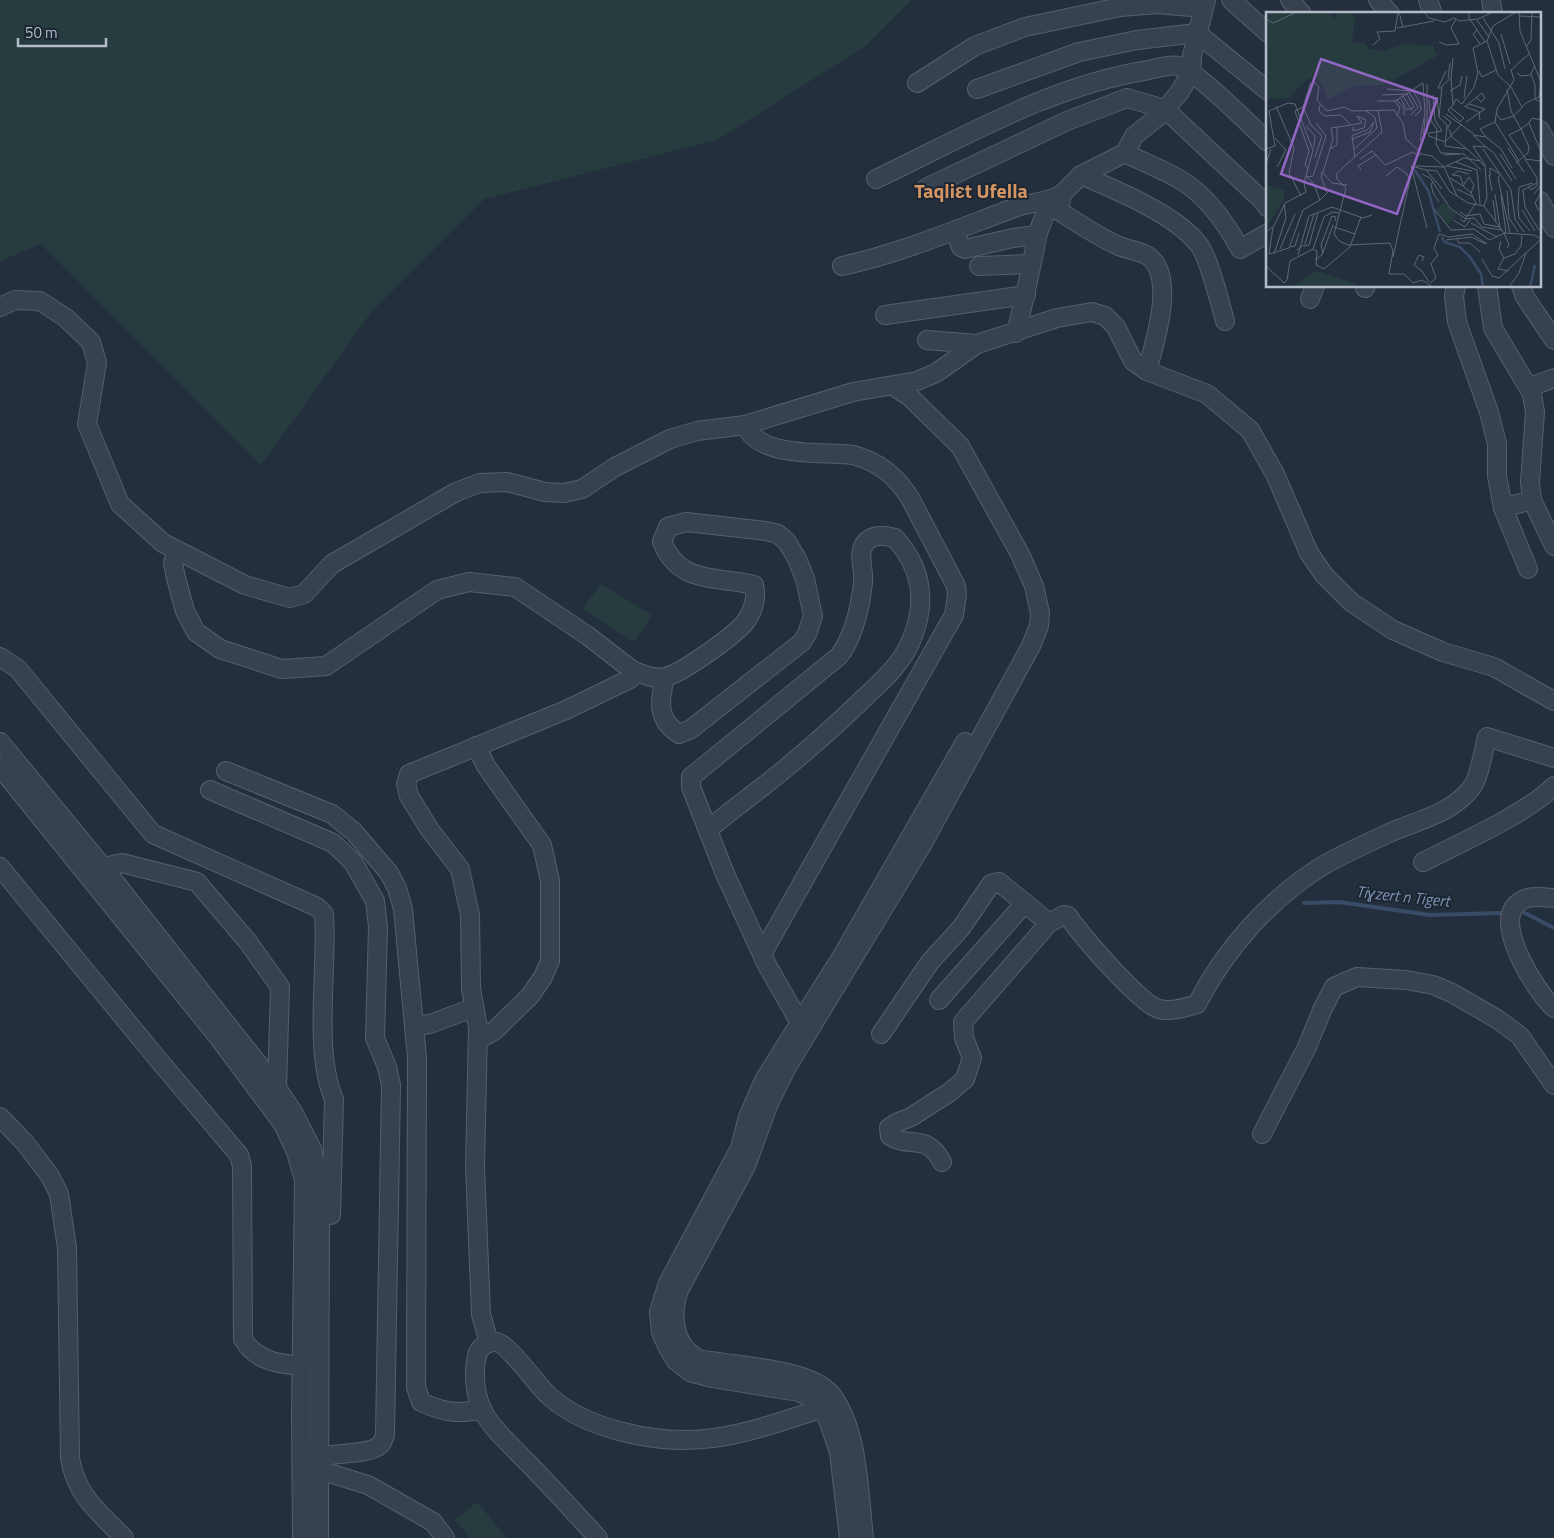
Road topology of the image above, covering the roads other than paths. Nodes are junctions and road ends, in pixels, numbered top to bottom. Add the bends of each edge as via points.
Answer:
1 (1231, 0) edge
2 (1290, 0) edge
3 (1378, 0) edge
4 (1428, 0) edge
5 (1204, 4) edge
6 (1300, 12) edge
7 (1388, 12) edge
8 (1432, 12) edge
9 (1266, 32) edge
10 (1197, 33) junction
11 (1191, 73) junction
12 (917, 83) dead end
13 (977, 89) dead end
14 (1266, 89) edge
15 (1165, 109) junction
16 (1542, 134) edge
17 (1266, 140) edge
18 (1125, 153) junction
19 (1554, 156) edge
20 (1081, 175) junction
21 (876, 179) dead end
22 (926, 188) dead end
23 (1057, 202) junction
24 (1266, 205) edge
25 (1542, 205) edge
26 (1554, 228) edge
27 (955, 232) junction
28 (1266, 234) edge
29 (1037, 236) junction
30 (1030, 264) junction
31 (842, 266) dead end
32 (979, 266) dead end
33 (1456, 288) edge
34 (1487, 288) edge
35 (1522, 288) edge
36 (1026, 295) junction
37 (0, 307) edge
38 (885, 315) dead end
39 (1225, 321) dead end
40 (1016, 333) junction
41 (927, 340) dead end
42 (1554, 340) edge
43 (977, 344) junction
44 (1147, 371) junction
45 (1554, 378) edge
46 (893, 386) junction
47 (1530, 387) junction
48 (745, 425) junction
49 (1532, 500) junction
50 (1503, 508) junction
51 (1554, 546) edge
52 (177, 551) junction
53 (1528, 569) dead end
54 (0, 657) edge
55 (632, 670) junction
56 (665, 678) junction
57 (1554, 701) edge
58 (0, 742) edge
59 (476, 746) junction
60 (1554, 758) edge
61 (0, 767) edge
62 (226, 771) dead end
63 (1554, 786) edge
64 (210, 790) dead end
65 (708, 830) junction
66 (1423, 862) dead end
67 (0, 867) edge
68 (103, 867) junction
69 (1554, 898) edge
70 (1025, 904) junction
71 (1049, 923) junction
72 (762, 954) junction
73 (939, 1000) dead end
74 (473, 1008) junction
75 (1554, 1008) edge
76 (415, 1026) junction
77 (803, 1029) junction
78 (881, 1034) dead end
79 (478, 1040) junction
80 (1554, 1085) edge
81 (277, 1088) junction
82 (0, 1117) edge
83 (1262, 1134) dead end
84 (942, 1162) dead end
85 (319, 1256) junction
86 (489, 1343) junction
87 (302, 1365) junction
88 (829, 1406) junction
89 (482, 1409) junction
90 (302, 1468) junction
91 (319, 1470) junction
92 (124, 1538) edge
93 (302, 1538) edge
94 (319, 1538) edge
95 (446, 1538) edge
96 (598, 1538) edge
97 (849, 1538) edge
98 (864, 1538) edge

1 - 9 street
2 - 6 street
3 - 7 street
4 - 8 street
5 - 10 street
5 - 12 street via 1120,7 1025,27 975,46
10 - 11 street
10 - 13 street via 1137,40 1079,52
10 - 14 street
11 - 15 street
11 - 17 street
11 - 21 street via 1178,65 1136,72 1057,93
15 - 18 street via 1134,136
15 - 22 street via 1127,98 1067,121
15 - 24 street
16 - 19 street
18 - 20 street
18 - 28 street via 1180,179 1207,203 1240,249
20 - 23 street
20 - 39 street via 1142,203 1179,226 1200,246
23 - 27 street via 1024,204
23 - 29 street
23 - 44 street via 1118,246 1148,256 1156,264 1163,306
25 - 26 street
27 - 29 street via 961,247 966,249
27 - 31 street via 885,257
29 - 30 street via 1035,255
30 - 32 street
30 - 36 street
33 - 50 street via 1457,322 1497,444 1496,476
34 - 47 street via 1493,328
35 - 42 street
36 - 38 street
36 - 40 street
37 - 52 street via 15,300 40,301 66,318 91,342 97,363 87,424 112,488 120,504 163,543
40 - 43 street
40 - 44 street via 1058,318 1092,312 1105,316 1116,327 1133,361
41 - 43 street
43 - 46 street via 936,373
44 - 57 street via 1207,394 1250,430 1275,474 1309,553 1324,575 1351,602 1393,630 1443,652 1494,668
45 - 47 street
46 - 48 street via 853,392
46 - 77 street via 910,397 960,446 1029,573 1038,598 1039,626 923,843
47 - 49 street via 1535,412 1530,482
48 - 52 street via 697,431 670,439 615,467 582,489 564,493 545,492 507,482 480,483 456,492 332,564 304,594 290,598 245,585
48 - 72 street via 757,442 771,448 854,455 887,470 910,498 958,595 954,615
49 - 50 street
49 - 51 street
50 - 53 street
52 - 55 street via 173,563 176,578 185,611 196,632 220,649 282,669 326,666 437,590 469,582 514,587
54 - 85 street via 18,669 153,834 317,906 324,914 323,1050 328,1086 334,1099 328,1244 324,1255
55 - 56 street via 650,677
55 - 59 street via 630,679 566,710
56 - 56 street via 661,692 662,713 668,727 680,734 691,729 802,642 813,616 805,579 787,542 778,534 686,522 668,527 662,542 668,558 688,574 754,585 757,595 746,621 695,663
58 - 68 street
59 - 74 street via 408,774 406,784 409,796 430,830 460,868 470,915
59 - 79 street via 486,766 542,846 550,881 550,961 543,977 530,996 494,1031
60 - 71 street via 1488,736 1472,786 1449,809 1324,866 1269,908 1227,954 1197,1004 1184,1009 1158,1009 1120,979 1068,916 1064,914
61 - 87 street via 219,1038 283,1124 304,1180
62 - 76 street via 332,814 354,832 389,873 403,909
63 - 66 street via 1516,813
64 - 91 street via 333,843 353,862 375,901 378,927 375,1038 391,1085 385,1434 379,1446 367,1451 325,1456
65 - 65 street via 691,787 691,777 838,656 850,642 863,581 861,555 867,541 879,535 895,538 910,556 919,575 920,605 913,637 894,670 822,736
65 - 72 street via 724,874
67 - 87 street via 239,1155 242,1166 243,1339 263,1358 285,1365
68 - 81 street
68 - 81 street via 122,864 197,882 248,942 280,987
69 - 75 street via 1535,896 1521,900 1513,907 1510,920 1524,964 1544,998
70 - 71 street
70 - 73 street
70 - 78 street via 999,882 991,884 961,928 930,962
71 - 84 street via 963,1022 964,1038 972,1058 965,1079 935,1103 889,1128 890,1136 895,1140 919,1141 931,1147
72 - 77 street
74 - 76 street via 430,1024
74 - 79 street
76 - 89 street via 416,1387 421,1402 439,1410 463,1414
77 - 88 street via 769,1103 746,1166 679,1290 674,1306 675,1329 683,1346 697,1358 795,1375 830,1393
79 - 86 street via 475,1167 481,1314
80 - 83 street via 1520,1036 1452,993 1406,980 1357,976 1334,987
81 - 85 street via 302,1128 316,1164 320,1191
82 - 92 street via 25,1143 59,1194 67,1248 70,1458 73,1476 82,1495
85 - 91 street
86 - 88 street via 497,1342 504,1346 533,1381 558,1404 598,1426 644,1438 705,1440 750,1431
86 - 89 street via 477,1353 476,1361 476,1389
87 - 90 street
88 - 97 street via 839,1452
88 - 98 street via 843,1415 853,1451
89 - 96 street via 498,1431
90 - 91 street
90 - 93 street
91 - 94 street
91 - 95 street via 368,1485 433,1522

